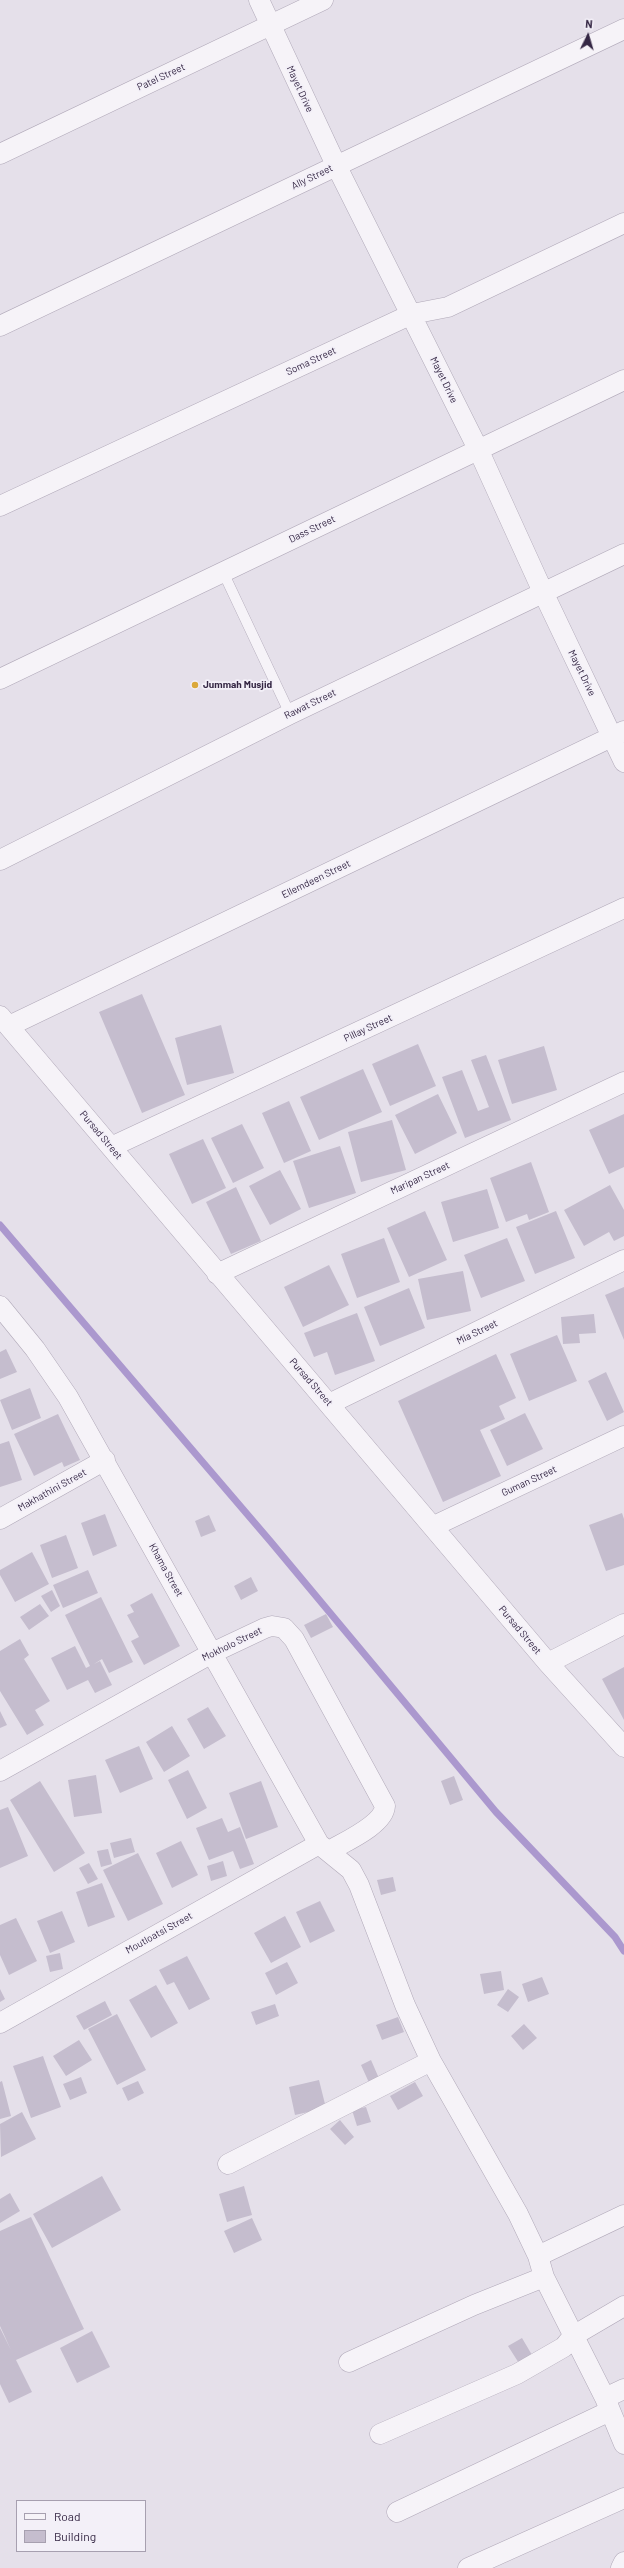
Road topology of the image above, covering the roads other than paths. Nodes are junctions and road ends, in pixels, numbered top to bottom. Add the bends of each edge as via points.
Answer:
1 (259, 0) edge
2 (323, 0) edge
3 (270, 25) junction
4 (624, 29) edge
5 (0, 154) edge
6 (336, 165) junction
7 (624, 224) edge
8 (412, 314) junction
9 (0, 326) edge
10 (624, 380) edge
11 (478, 449) junction
12 (0, 506) edge
13 (624, 554) edge
14 (223, 572) junction
15 (543, 592) junction
16 (0, 679) edge
17 (290, 714) junction
18 (618, 734) edge
19 (624, 762) edge
20 (0, 860) edge
21 (624, 908) edge
22 (4, 1021) edge
23 (624, 1082) edge
24 (111, 1147) junction
25 (624, 1260) edge
26 (217, 1274) junction
27 (0, 1306) edge
28 (329, 1404) junction
29 (624, 1436) edge
30 (105, 1460) junction
31 (0, 1519) edge
32 (434, 1526) junction
33 (624, 1624) edge
34 (212, 1653) junction
35 (548, 1663) junction
36 (624, 1746) edge
37 (0, 1771) edge
38 (324, 1847) junction
39 (0, 2023) edge
40 (431, 2061) junction
41 (228, 2164) dead end
42 (624, 2215) edge
43 (538, 2256) junction
44 (544, 2277) junction
45 (624, 2306) edge
46 (573, 2336) junction
47 (348, 2362) dead end
48 (624, 2389) edge
49 (608, 2405) junction
50 (380, 2434) dead end
51 (624, 2444) edge
52 (624, 2498) edge
53 (397, 2512) dead end
54 (624, 2562) edge
55 (468, 2568) edge
56 (621, 2568) edge

1 - 3 street, Mayet Drive
2 - 3 street, Patel Street
3 - 5 street, Patel Street
3 - 6 street, Mayet Drive
4 - 6 street, Ally Street
6 - 8 street, Mayet Drive
6 - 9 street, Ally Street
7 - 8 street, Soma Street via 448,307
8 - 11 street, Mayet Drive
8 - 12 street, Soma Street
10 - 11 street, Dass Street
11 - 14 street, Dass Street
11 - 15 street, Mayet Drive
13 - 15 street, Rawat Street
14 - 16 street, Dass Street
14 - 17 lane
15 - 17 street, Rawat Street
15 - 18 street, Mayet Drive
17 - 20 street, Rawat Street
18 - 19 street, Mayet Drive
18 - 22 street, Ellemdeen Street
21 - 24 street, Pillay Street
22 - 24 street, Pursad Street
23 - 26 street, Maripan Street
24 - 26 street, Pursad Street
25 - 28 street, Mia Street
26 - 28 street, Pursad Street
27 - 30 street, Khama Street via 35,1349 68,1397
28 - 32 street, Pursad Street
29 - 32 street, Guman Street
30 - 31 street, Makhathini Street
30 - 34 street, Khama Street
32 - 35 street, Pursad Street
33 - 35 street
34 - 37 street, Mokholo Street
34 - 38 street, Khama Street
34 - 38 street, Mokholo Street via 272,1626 284,1628 294,1639 385,1806 381,1817 372,1825
35 - 36 street, Pursad Street
38 - 39 street, Moutloatsi Street
38 - 40 street, Khama Street via 351,1870 359,1885 405,2005
40 - 41 street
40 - 43 street, Khama Street via 518,2214
42 - 43 street
43 - 44 street, Khama Street
44 - 46 street, Khama Street
44 - 47 street via 474,2305
45 - 46 street
46 - 49 street, Khama Street
46 - 50 street via 564,2347 517,2374
48 - 49 street
49 - 51 street, Khama Street
49 - 53 street
52 - 55 street
54 - 56 street

